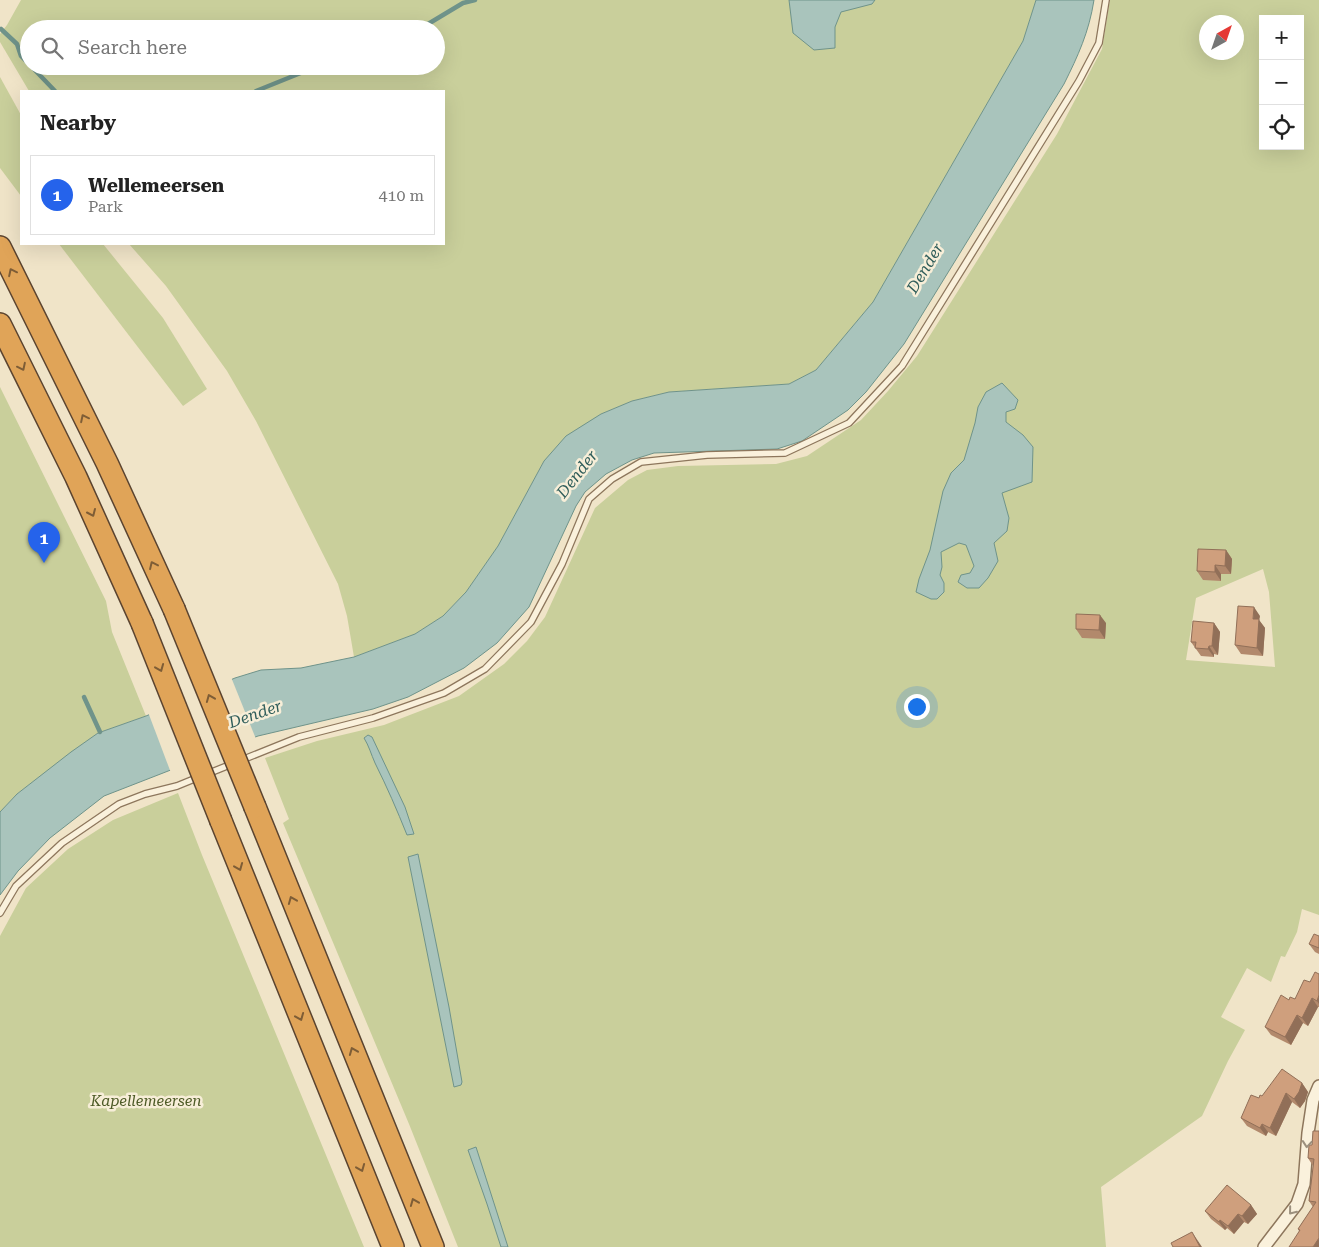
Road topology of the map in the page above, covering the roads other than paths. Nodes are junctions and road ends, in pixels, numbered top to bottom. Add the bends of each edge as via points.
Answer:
1 (1106, 0) edge
2 (0, 247) edge
3 (0, 324) edge
4 (0, 913) edge
5 (1319, 1086) edge
6 (393, 1247) edge
7 (432, 1247) edge
8 (1264, 1247) edge

1 - 4 lane via 1099,43 1079,81 902,366 849,423 785,453 707,455 641,462 612,479 589,500 562,564 531,622 485,669 444,693 400,710 299,737 177,786 119,804 62,843 16,886
7 -> 2 highway, bridge via 174,609
3 -> 6 highway, bridge via 76,477 142,623
5 -> 8 street via 1313,1100 1300,1197

